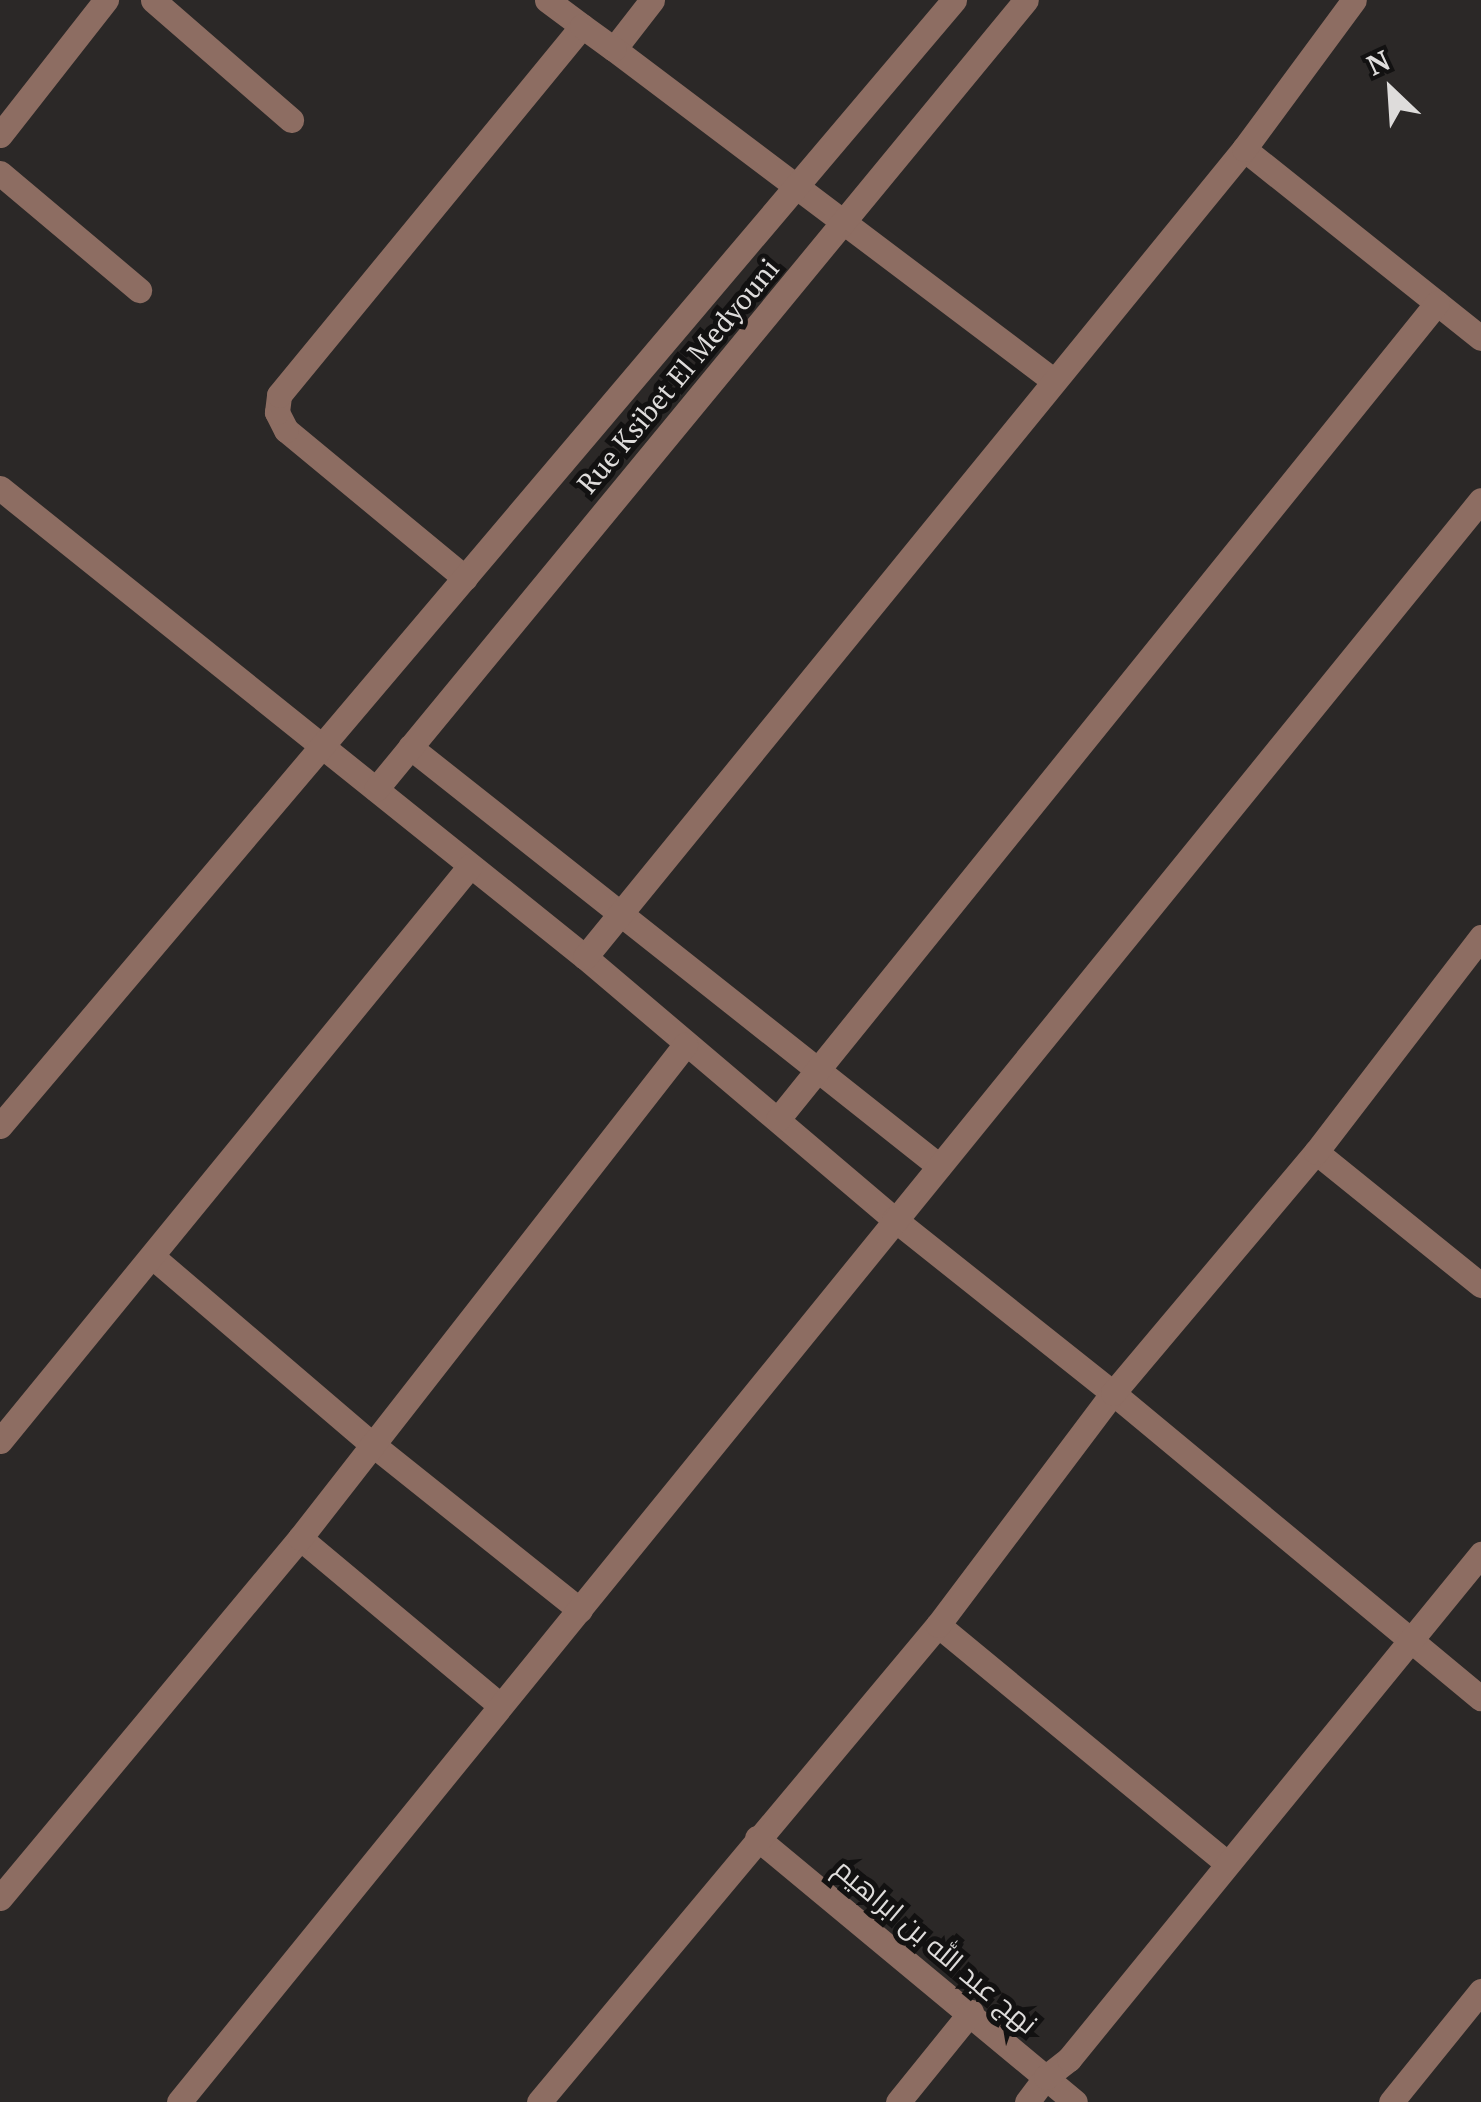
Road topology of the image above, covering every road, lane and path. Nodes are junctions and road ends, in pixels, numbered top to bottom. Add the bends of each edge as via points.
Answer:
1 (106, 0) edge
2 (153, 0) edge
3 (547, 0) edge
4 (652, 0) edge
5 (954, 0) edge
6 (1026, 0) edge
7 (1354, 0) edge
8 (582, 26) junction
9 (614, 49) junction
10 (9, 100) edge
11 (291, 120) dead end
12 (0, 135) edge
13 (1244, 149) junction
14 (0, 173) edge
15 (797, 183) junction
16 (845, 221) junction
17 (138, 290) dead end
18 (1437, 303) junction
19 (1481, 338) edge
20 (1053, 380) junction
21 (0, 488) edge
22 (1481, 500) edge
23 (465, 578) junction
24 (318, 747) junction
25 (410, 747) junction
26 (376, 789) junction
27 (470, 866) junction
28 (622, 911) junction
29 (1481, 937) edge
30 (584, 957) junction
31 (686, 1045) junction
32 (819, 1069) junction
33 (778, 1119) junction
34 (0, 1126) edge
35 (1316, 1152) junction
36 (939, 1166) junction
37 (894, 1219) junction
38 (154, 1258) junction
39 (1481, 1285) edge
40 (1113, 1393) junction
41 (0, 1441) edge
42 (372, 1444) junction
43 (300, 1538) junction
44 (1481, 1554) edge
45 (580, 1610) junction
46 (938, 1624) junction
47 (1413, 1639) junction
48 (1481, 1698) edge
49 (500, 1705) junction
50 (757, 1838) junction
51 (1227, 1863) junction
52 (0, 1898) edge
53 (1481, 1991) edge
54 (971, 2012) junction
55 (1046, 2077) junction
56 (179, 2102) edge
57 (540, 2102) edge
58 (898, 2102) edge
59 (1027, 2102) edge
60 (1076, 2102) edge
61 (1391, 2102) edge

1 - 10 street
2 - 11 street
3 - 8 street
4 - 9 street
5 - 15 street, Rue Ksibet El Medyouni
6 - 16 street, Rue Ksibet El Medyouni
7 - 13 street
8 - 9 street
8 - 23 street via 279,395 276,412 286,430
9 - 15 street
10 - 12 street
13 - 18 street
13 - 20 street
14 - 17 street
15 - 16 street
15 - 23 street, Rue Ksibet El Medyouni
16 - 20 street
16 - 25 street, Rue Ksibet El Medyouni
18 - 19 street
18 - 32 street
20 - 28 street
21 - 24 street
22 - 36 street
23 - 24 street, Rue Ksibet El Medyouni
24 - 26 street
24 - 34 street, Rue Ksibet El Medyouni
25 - 26 street, Rue Ksibet El Medyouni
25 - 28 street
26 - 27 street
27 - 30 street
27 - 38 street
28 - 30 street
28 - 32 street
29 - 35 street
30 - 31 street
31 - 33 street
31 - 42 street
32 - 33 street
32 - 36 street
33 - 37 street
35 - 39 street
35 - 40 street
36 - 37 street
37 - 40 street
37 - 45 street
38 - 41 street
38 - 42 street
40 - 46 street
40 - 47 street
42 - 43 street
42 - 45 street
43 - 49 street
43 - 52 street
44 - 47 street
45 - 49 street
46 - 50 street
46 - 51 street
47 - 48 street
47 - 51 street
49 - 56 street
50 - 54 street, نهج عبد الله بن ابراهيم
50 - 57 street
51 - 55 street via 1069,2059
53 - 61 street
54 - 55 street, نهج عبد الله بن ابراهيم
54 - 58 street
55 - 59 street
55 - 60 street, نهج عبد الله بن ابراهيم

